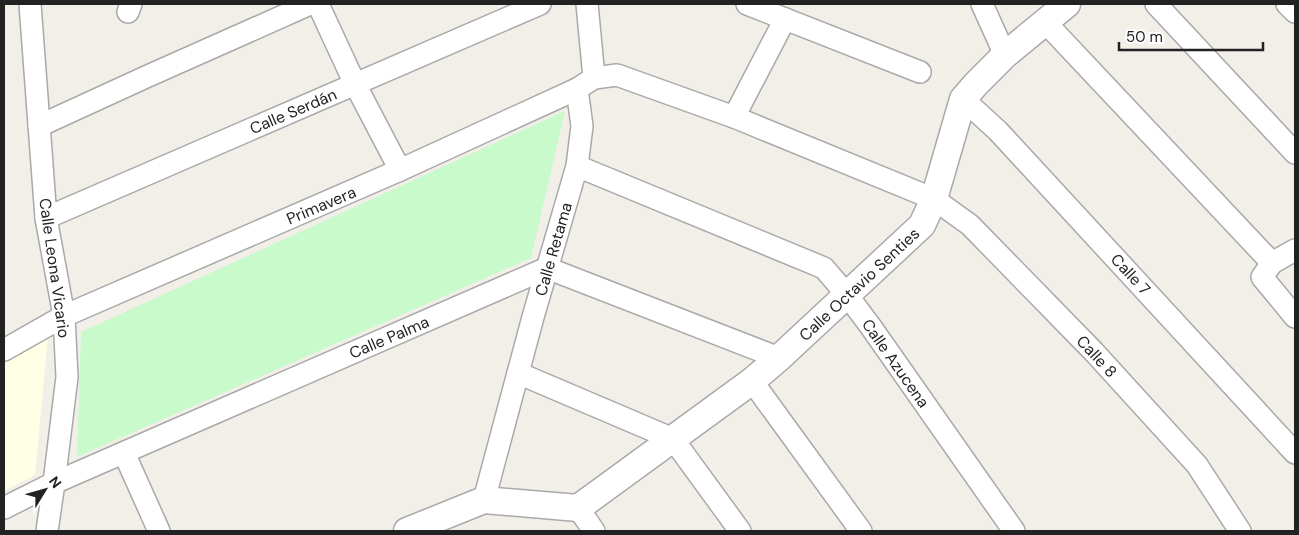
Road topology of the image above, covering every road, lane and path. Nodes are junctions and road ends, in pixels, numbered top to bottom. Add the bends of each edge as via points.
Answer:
1 (30, 4) edge
2 (310, 4) edge
3 (318, 4) edge
4 (540, 4) edge
5 (587, 4) edge
6 (747, 4) edge
7 (982, 4) edge
8 (1067, 4) edge
9 (1156, 4) edge
10 (1287, 4) edge
11 (1295, 12) edge
12 (785, 19) junction
13 (1046, 23) junction
14 (1005, 56) junction
15 (920, 72) dead end
16 (594, 78) junction
17 (355, 84) junction
18 (577, 90) junction
19 (963, 99) junction
20 (734, 118) junction
21 (39, 126) junction
22 (1295, 153) edge
23 (577, 166) junction
24 (400, 170) junction
25 (934, 199) junction
26 (46, 218) junction
27 (1295, 250) edge
28 (1272, 263) junction
29 (547, 268) junction
30 (847, 295) junction
31 (64, 316) junction
32 (1295, 317) edge
33 (4, 350) edge
34 (779, 358) junction
35 (518, 373) junction
36 (752, 381) junction
37 (672, 439) junction
38 (124, 453) junction
39 (1295, 453) edge
40 (54, 483) junction
41 (484, 500) junction
42 (4, 508) edge
43 (578, 508) junction
44 (420, 529) edge
45 (1233, 529) edge
46 (47, 531) edge
47 (159, 531) edge
48 (594, 531) edge
49 (740, 531) edge
50 (861, 531) edge
51 (1014, 531) edge

1 - 21 street, Calle Leona Vicario
2 - 21 street
3 - 17 street
4 - 17 street, Calle Serdán
5 - 16 street
6 - 12 street
7 - 14 street
8 - 13 street, Calle Octavio Senties
9 - 22 street
10 - 11 street
12 - 15 street
12 - 20 street
13 - 14 street, Calle Octavio Senties
13 - 28 street
14 - 19 street, Calle Octavio Senties
16 - 18 street
16 - 20 street, Calle 8 via 617,75
17 - 24 street
17 - 26 street, Calle Serdán
18 - 23 street, Calle Retama via 582,126
18 - 24 street, Primavera
19 - 25 street, Calle Octavio Senties
19 - 39 street, Calle 7 via 998,131
20 - 25 street, Calle 8
21 - 26 street, Calle Leona Vicario
23 - 29 street, Calle Retama
23 - 30 street, Calle Azucena via 824,268
24 - 31 street, Primavera
25 - 30 street, Calle Octavio Senties via 922,224
25 - 45 street, Calle 8 via 970,225 1094,352 1197,465
26 - 31 street, Calle Leona Vicario
27 - 28 street
28 - 32 street via 1262,277
29 - 34 street
29 - 35 street, Calle Retama
29 - 38 street, Calle Palma
30 - 34 street, Calle Octavio Senties
30 - 51 street, Calle Azucena
31 - 33 street, Primavera
31 - 40 street, Calle Leona Vicario via 67,377
34 - 36 street, Calle Octavio Senties
35 - 37 street
35 - 41 street, Calle Retama
36 - 37 street, Calle Octavio Senties
36 - 50 street
37 - 43 street, Calle Octavio Senties
37 - 49 street
38 - 40 street, Calle Palma
38 - 47 street
40 - 42 street, Calle Palma
40 - 46 street, Calle Leona Vicario
41 - 43 street
41 - 44 street
43 - 48 street

